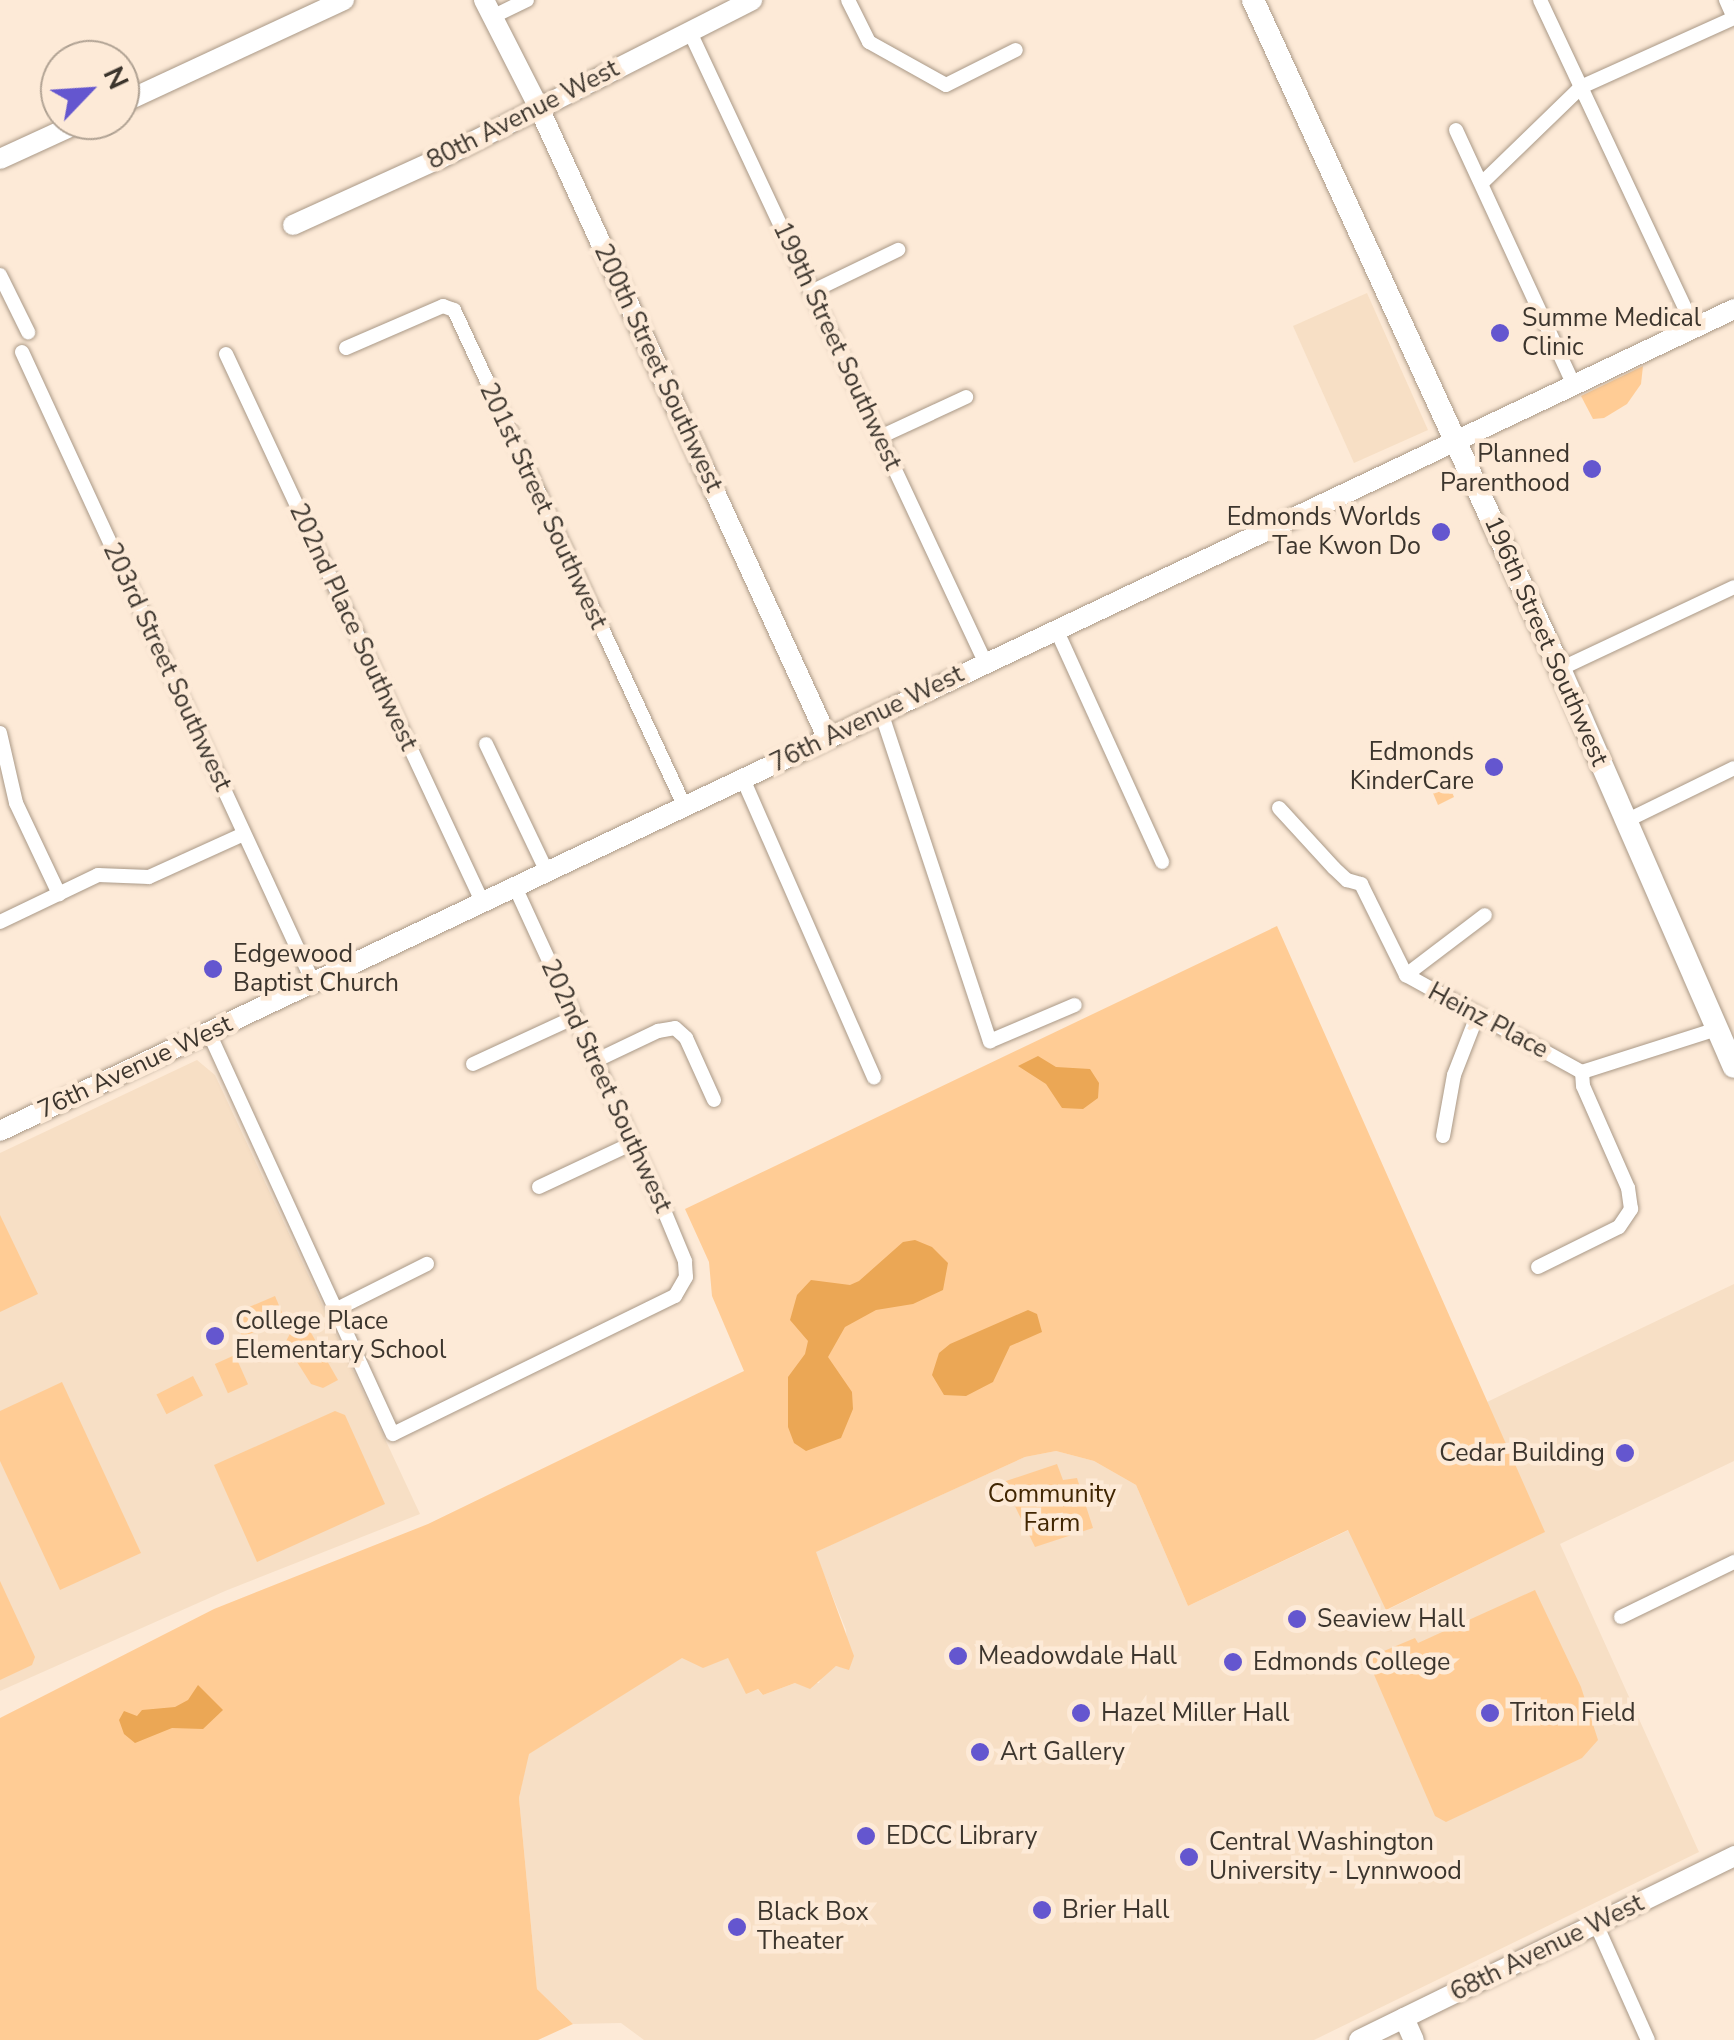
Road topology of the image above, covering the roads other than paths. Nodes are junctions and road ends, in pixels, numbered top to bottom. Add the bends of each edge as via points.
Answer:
1 (344, 0) edge
2 (527, 0) edge
3 (752, 0) edge
4 (848, 0) edge
5 (1253, 0) edge
6 (1540, 0) edge
7 (1726, 0) edge
8 (488, 8) edge
9 (1734, 18) edge
10 (689, 30) junction
11 (1016, 50) dead end
12 (1582, 87) junction
13 (140, 95) edge
14 (538, 108) junction
15 (1456, 130) dead end
16 (42, 140) edge
17 (0, 160) edge
18 (1483, 182) junction
19 (293, 225) dead end
20 (898, 250) dead end
21 (0, 275) edge
22 (811, 292) junction
23 (1734, 310) edge
24 (1694, 328) junction
25 (28, 332) dead end
26 (346, 348) dead end
27 (22, 352) dead end
28 (226, 354) dead end
29 (1574, 384) junction
30 (966, 397) dead end
31 (880, 437) junction
32 (1455, 441) junction
33 (1734, 587) edge
34 (1056, 630) junction
35 (986, 662) junction
36 (1560, 669) junction
37 (882, 712) junction
38 (0, 733) edge
39 (828, 738) junction
40 (486, 744) dead end
41 (1734, 768) edge
42 (743, 778) junction
43 (684, 806) junction
44 (1279, 808) dead end
45 (1626, 820) junction
46 (244, 834) junction
47 (1162, 862) dead end
48 (546, 870) junction
49 (514, 884) junction
50 (59, 894) junction
51 (481, 900) junction
52 (1485, 915) dead end
53 (0, 922) edge
54 (1406, 975) junction
55 (312, 982) junction
56 (1075, 1005) dead end
57 (1477, 1016) junction
58 (575, 1017) junction
59 (1717, 1029) junction
60 (209, 1033) junction
61 (595, 1061) junction
62 (473, 1064) dead end
63 (1734, 1067) edge
64 (1582, 1072) junction
65 (874, 1078) dead end
66 (714, 1100) dead end
67 (0, 1130) edge
68 (1443, 1136) dead end
69 (633, 1143) junction
70 (540, 1187) dead end
71 (428, 1264) dead end
72 (1538, 1267) dead end
73 (335, 1310) junction
74 (1734, 1562) edge
75 (1622, 1617) dead end
76 (1734, 1856) edge
77 (1596, 1924) junction
78 (1404, 2018) junction
79 (1360, 2040) edge
80 (1414, 2040) edge
81 (1648, 2040) edge

1 - 13 street
2 - 8 street
3 - 10 street, 80th Avenue West
4 - 11 street via 868,42 946,86
5 - 32 main road, 196th Street Southwest
6 - 12 street
7 - 9 street
8 - 14 street, 200th Street Southwest
9 - 12 street
10 - 14 street, 80th Avenue West
10 - 22 street, 199th Street Southwest
12 - 18 street
12 - 24 street
14 - 19 street, 80th Avenue West
14 - 39 street, 200th Street Southwest
15 - 18 street
16 - 17 street
18 - 29 street
20 - 22 street
21 - 25 street
22 - 31 street, 199th Street Southwest
23 - 24 street, 76th Avenue West
24 - 29 street, 76th Avenue West
26 - 43 street, 201st Street Southwest via 443,306 454,310
27 - 46 street, 203rd Street Southwest
28 - 51 street, 202nd Place Southwest
29 - 32 street, 76th Avenue West
30 - 31 street
31 - 35 street, 199th Street Southwest
32 - 34 street, 76th Avenue West
32 - 36 main road, 196th Street Southwest
33 - 36 street
34 - 35 street, 76th Avenue West
34 - 47 street
35 - 37 street, 76th Avenue West
36 - 45 main road, 196th Street Southwest
37 - 39 street, 76th Avenue West
37 - 56 street via 990,1041
38 - 50 street via 16,803
39 - 42 street, 76th Avenue West
40 - 48 street
41 - 45 street
42 - 43 street, 76th Avenue West
42 - 65 street
43 - 48 street, 76th Avenue West
44 - 54 street, Heinz Place via 1334,868 1361,884
45 - 59 main road, 196th Street Southwest
46 - 50 street via 160,873 98,875
46 - 55 street, 203rd Street Southwest
48 - 49 street, 76th Avenue West
49 - 51 street, 76th Avenue West
49 - 58 street, 202nd Street Southwest
50 - 53 street
51 - 55 street, 76th Avenue West
52 - 54 street
54 - 57 street, Heinz Place
55 - 60 street, 76th Avenue West
57 - 64 street, Heinz Place
57 - 68 street via 1454,1074
58 - 61 street, 202nd Street Southwest
58 - 62 street
59 - 63 main road, 196th Street Southwest
59 - 64 street
60 - 67 street, 76th Avenue West
60 - 73 street
61 - 66 street via 675,1028
61 - 69 street, 202nd Street Southwest
64 - 72 street via 1628,1188 1630,1209 1618,1227
69 - 70 street
69 - 73 street, 202nd Street Southwest via 685,1261 675,1296 393,1434
71 - 73 street
74 - 75 street
76 - 77 street, 68th Avenue West
77 - 78 street, 68th Avenue West
77 - 81 street
78 - 79 street, 68th Avenue West
78 - 80 street

